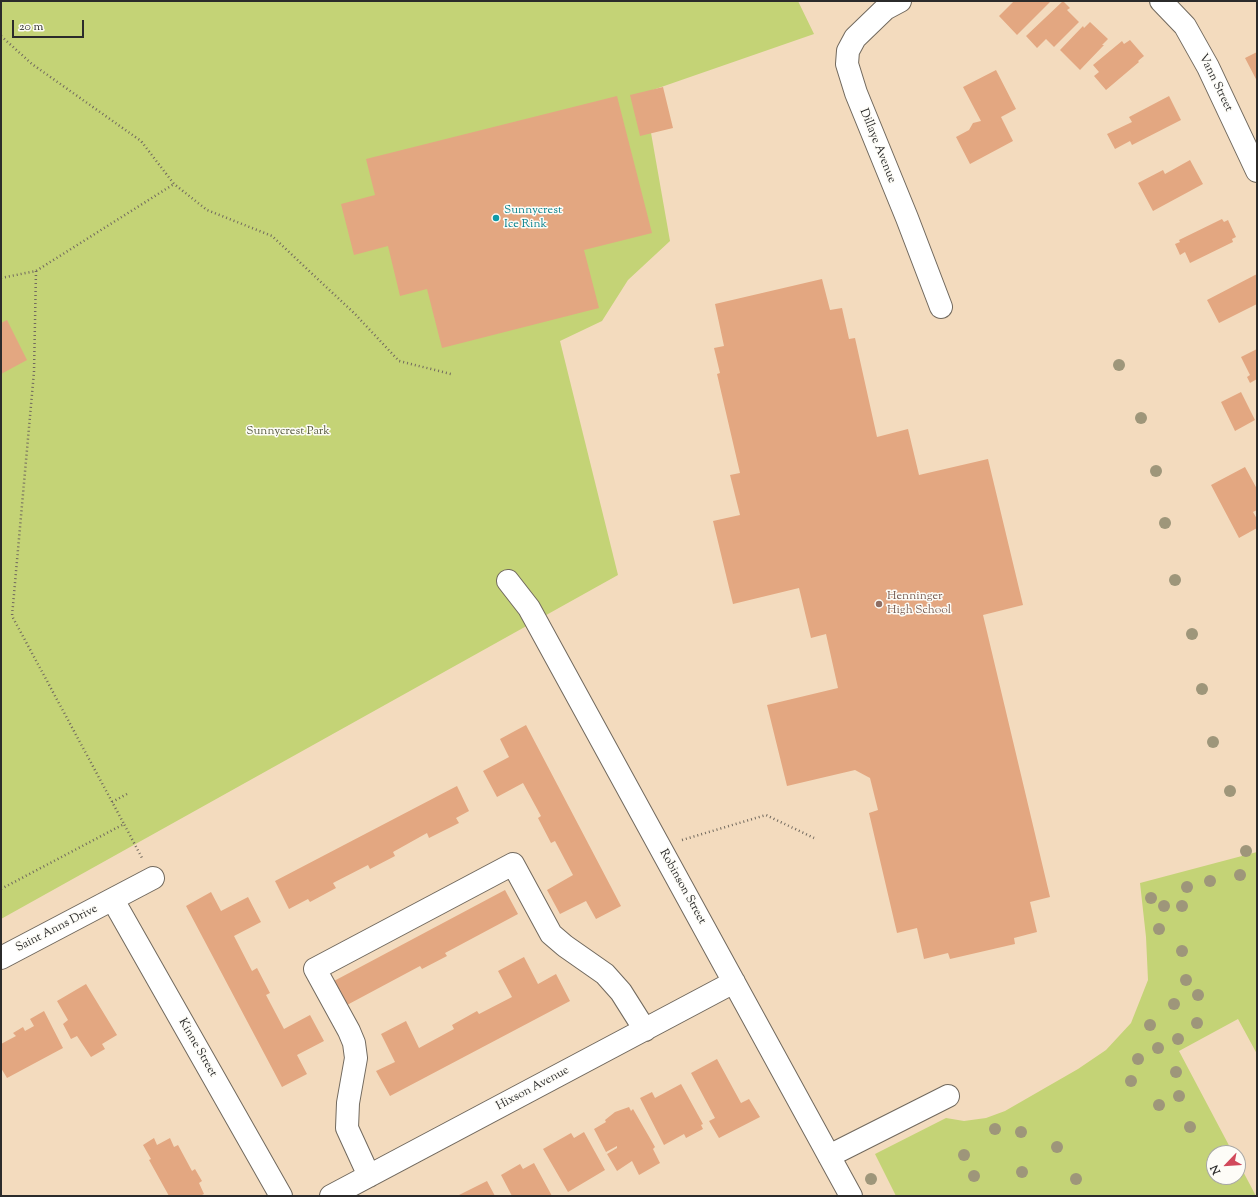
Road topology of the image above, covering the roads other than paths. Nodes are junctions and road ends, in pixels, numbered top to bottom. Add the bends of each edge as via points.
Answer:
1 (900, 1) edge
2 (1161, 1) edge
3 (1257, 171) edge
4 (941, 307) dead end
5 (508, 581) dead end
6 (153, 878) road end
7 (113, 900) junction
8 (1, 958) edge
9 (734, 982) junction
10 (645, 1030) junction
11 (948, 1096) dead end
12 (829, 1156) junction
13 (369, 1176) junction
14 (280, 1196) edge
15 (332, 1196) edge
16 (851, 1196) edge

1 - 4 street, Dillaye Avenue via 885,9 855,38 848,51 847,64 856,93
2 - 3 street, Vann Street via 1185,26 1208,67
5 - 9 street, Robinson Street via 529,608
6 - 7 street, Saint Anns Drive
7 - 8 street, Saint Anns Drive
7 - 14 street, Kinne Street
9 - 10 street, Hixson Avenue
9 - 12 street, Robinson Street
10 - 13 street, Hixson Avenue
10 - 13 street via 622,992 605,974 552,934 514,864 315,969 354,1043 356,1058 348,1103 347,1128
11 - 12 street
12 - 16 street, Robinson Street
13 - 15 street, Hixson Avenue

